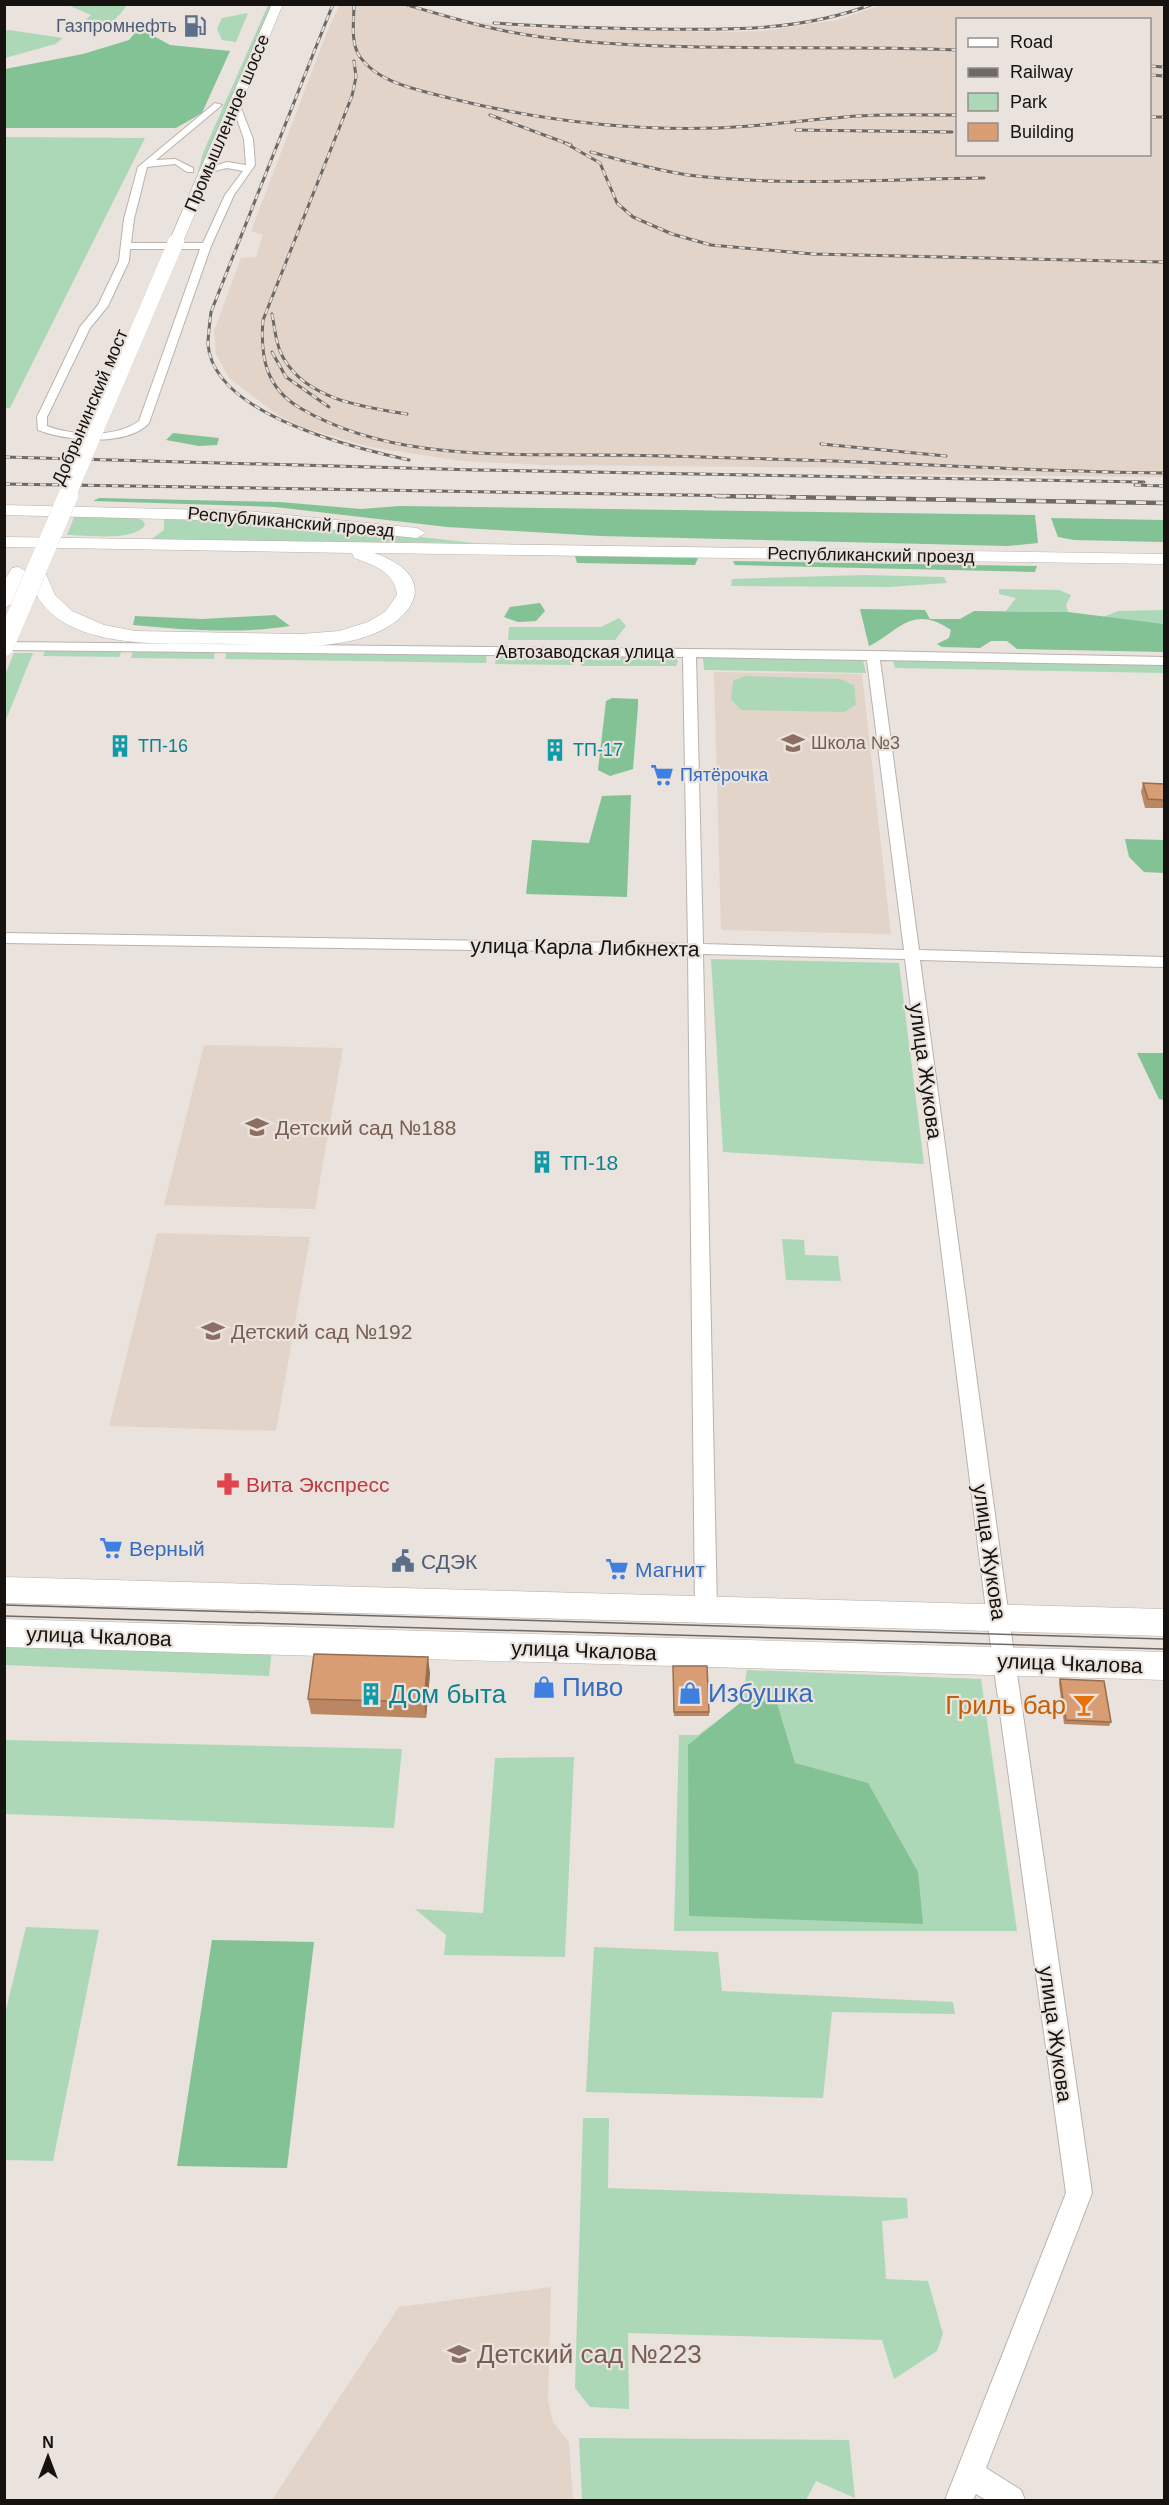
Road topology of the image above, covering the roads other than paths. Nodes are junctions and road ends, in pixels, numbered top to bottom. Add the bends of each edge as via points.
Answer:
1 (278, 4) edge
2 (225, 89) dead end
3 (218, 105) junction
4 (236, 105) junction
5 (205, 135) dead end
6 (197, 154) dead end
7 (141, 167) junction
8 (190, 170) junction
9 (206, 170) junction
10 (248, 172) junction
11 (168, 242) junction
12 (127, 246) junction
13 (206, 246) junction
14 (4, 510) edge
15 (123, 512) junction
16 (4, 542) edge
17 (121, 544) junction
18 (314, 547) junction
19 (577, 550) junction
20 (1164, 559) edge
21 (28, 571) junction
22 (4, 587) edge
23 (4, 603) edge
24 (4, 646) edge
25 (688, 652) junction
26 (873, 655) junction
27 (1164, 661) edge
28 (4, 938) edge
29 (696, 949) junction
30 (910, 953) junction
31 (1164, 962) edge
32 (4, 1590) edge
33 (706, 1610) junction
34 (998, 1618) junction
35 (1164, 1623) edge
36 (4, 1633) edge
37 (1004, 1661) junction
38 (1164, 1666) edge
39 (970, 2474) junction
40 (959, 2500) edge
41 (1011, 2500) edge

1 - 4 main road, Промышленное шоссе
2 - 3 main road, Промышленное шоссе
3 - 5 main road, Промышленное шоссе
3 - 7 street
4 - 9 main road, Промышленное шоссе
4 - 10 street via 249,140
6 - 8 main road, Промышленное шоссе
7 - 8 street via 171,161
7 - 12 street
8 - 11 main road, Промышленное шоссе
9 - 10 street via 227,165 246,168
9 - 11 main road, Промышленное шоссе
10 - 13 street via 229,196
11 - 21 main road, Добрынинский мост, bridge
12 - 13 street
12 - 13 street via 103,306 85,327 42,417 42,428 49,432 100,434 141,426
14 - 15 main road, Республиканский проезд
15 - 17 main road via 152,518 156,524 147,536
15 - 19 main road, Республиканский проезд via 282,519
16 - 17 main road, Республиканский проезд
17 - 18 main road, Республиканский проезд
18 - 19 main road, Республиканский проезд
18 - 21 main road via 355,553 390,565 401,575 406,597 395,613 375,626 337,637 166,637 105,631 63,614
19 - 20 main road, Республиканский проезд
21 - 22 main road
21 - 23 main road
21 - 24 main road, bridge
24 - 25 street, Автозаводская улица
25 - 26 street, Автозаводская улица
25 - 29 street
26 - 27 street, Автозаводская улица
26 - 30 street, улица Жукова
28 - 29 street, улица Карла Либкнехта
29 - 30 street, улица Карла Либкнехта
29 - 33 street
30 - 31 street, улица Карла Либкнехта
30 - 34 street, улица Жукова
32 - 33 main road, улица Чкалова
33 - 34 main road, улица Чкалова
34 - 35 main road, улица Чкалова
34 - 37 street, улица Жукова
36 - 37 main road, улица Чкалова
37 - 38 main road, улица Чкалова
37 - 39 street, улица Жукова via 1079,2193
39 - 40 street, улица Жукова
39 - 41 street

